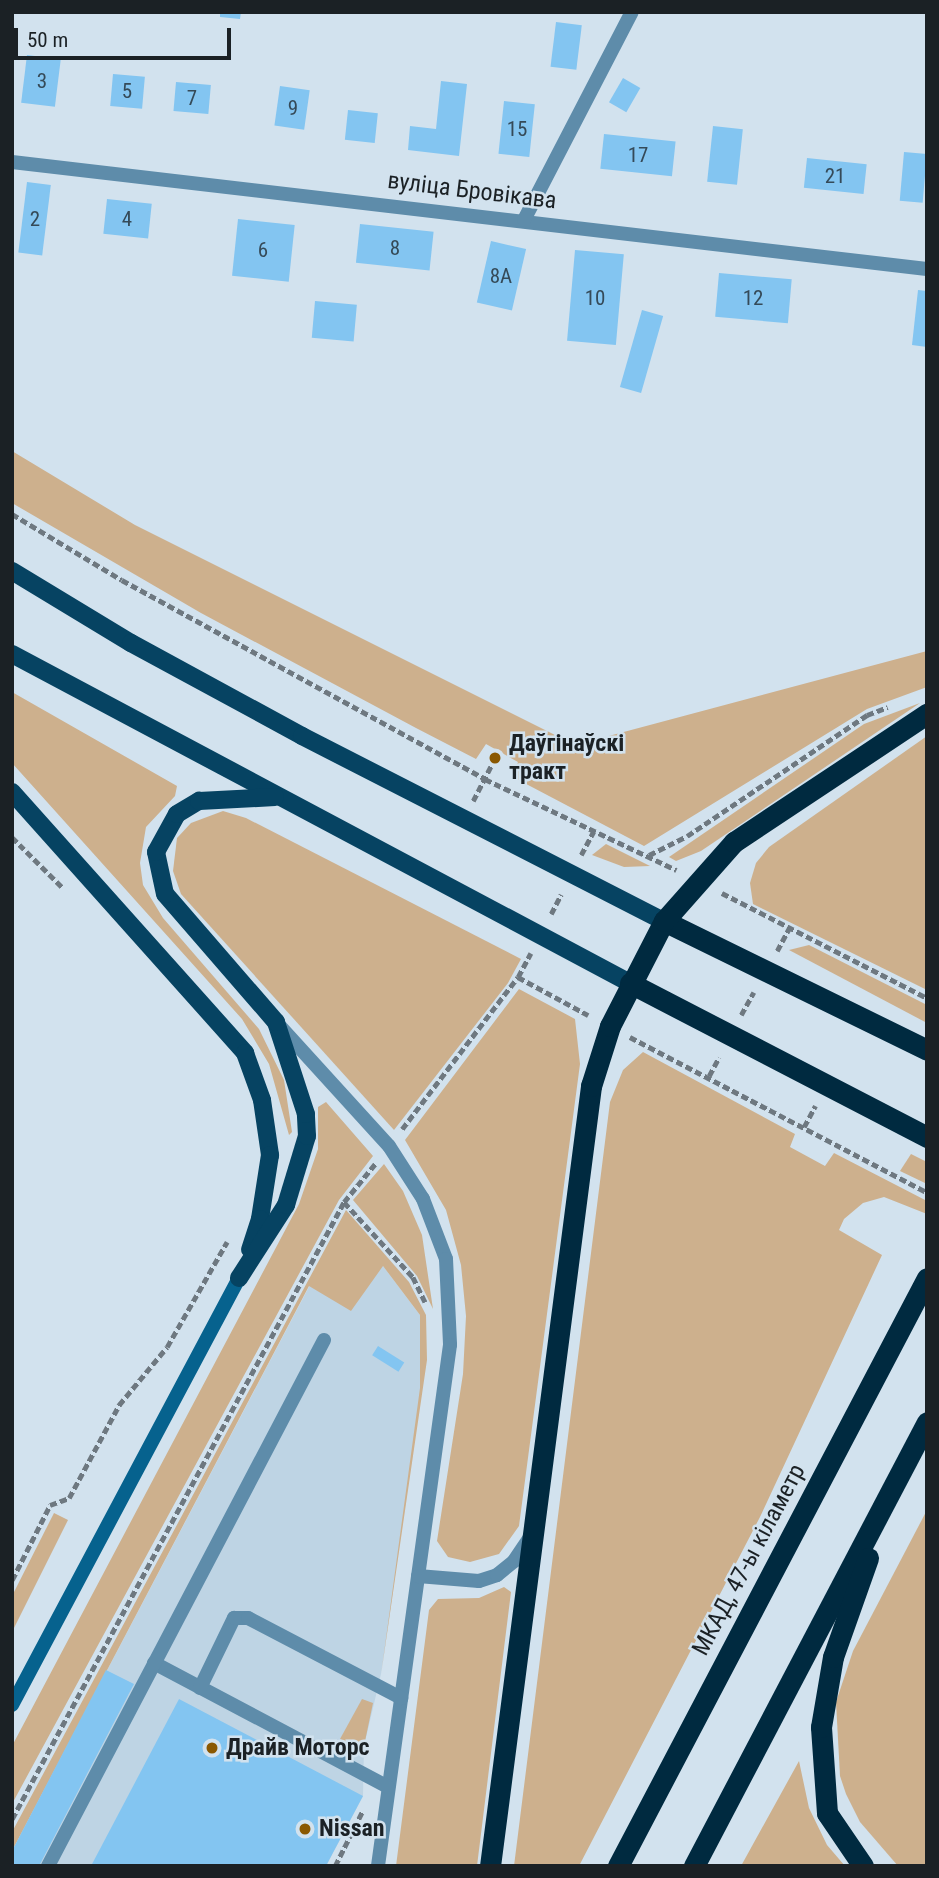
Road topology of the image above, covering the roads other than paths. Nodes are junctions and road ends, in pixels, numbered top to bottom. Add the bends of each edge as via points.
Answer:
1 (632, 12) edge
2 (12, 162) edge
3 (524, 219) junction
4 (927, 269) edge
5 (12, 571) edge
6 (12, 654) edge
7 (927, 714) edge
8 (12, 792) edge
9 (276, 797) junction
10 (664, 921) junction
11 (630, 983) junction
12 (276, 1022) junction
13 (927, 1050) edge
14 (927, 1137) edge
15 (239, 1278) junction
16 (927, 1278) edge
17 (324, 1340) dead end
18 (927, 1422) edge
19 (894, 1485) junction
20 (537, 1525) junction
21 (418, 1576) junction
22 (154, 1663) junction
23 (200, 1688) junction
24 (401, 1698) junction
25 (12, 1705) edge
26 (388, 1787) junction
27 (48, 1866) edge
28 (378, 1866) edge
29 (490, 1866) edge
30 (618, 1866) edge
31 (694, 1866) edge
32 (863, 1866) edge

1 - 3 street
2 - 3 street, вуліца Бровікава
3 - 4 street, вуліца Бровікава
5 - 10 main road via 131,643
6 - 9 main road
7 - 10 highway via 734,842
8 - 15 main road via 245,1053 258,1081 270,1155 260,1219
9 - 11 main road
9 - 12 main road via 199,801 177,814 156,852 165,894
10 - 11 highway
10 - 13 highway
11 - 14 highway
11 - 20 highway via 591,1086
12 - 15 main road via 299,1084 307,1136 286,1205
12 - 21 street via 388,1146 433,1222 446,1259 450,1345
15 - 25 street
16 - 30 highway, МКАД, 47-ы кіламетр
17 - 22 street
18 - 19 highway
19 - 31 highway
19 - 32 highway via 833,1657 821,1727 827,1813
20 - 21 street via 514,1561 497,1576 479,1581
20 - 29 highway
21 - 24 street
22 - 23 street
22 - 27 street
23 - 24 street via 234,1618 248,1618
23 - 26 street
24 - 26 street
26 - 28 street

